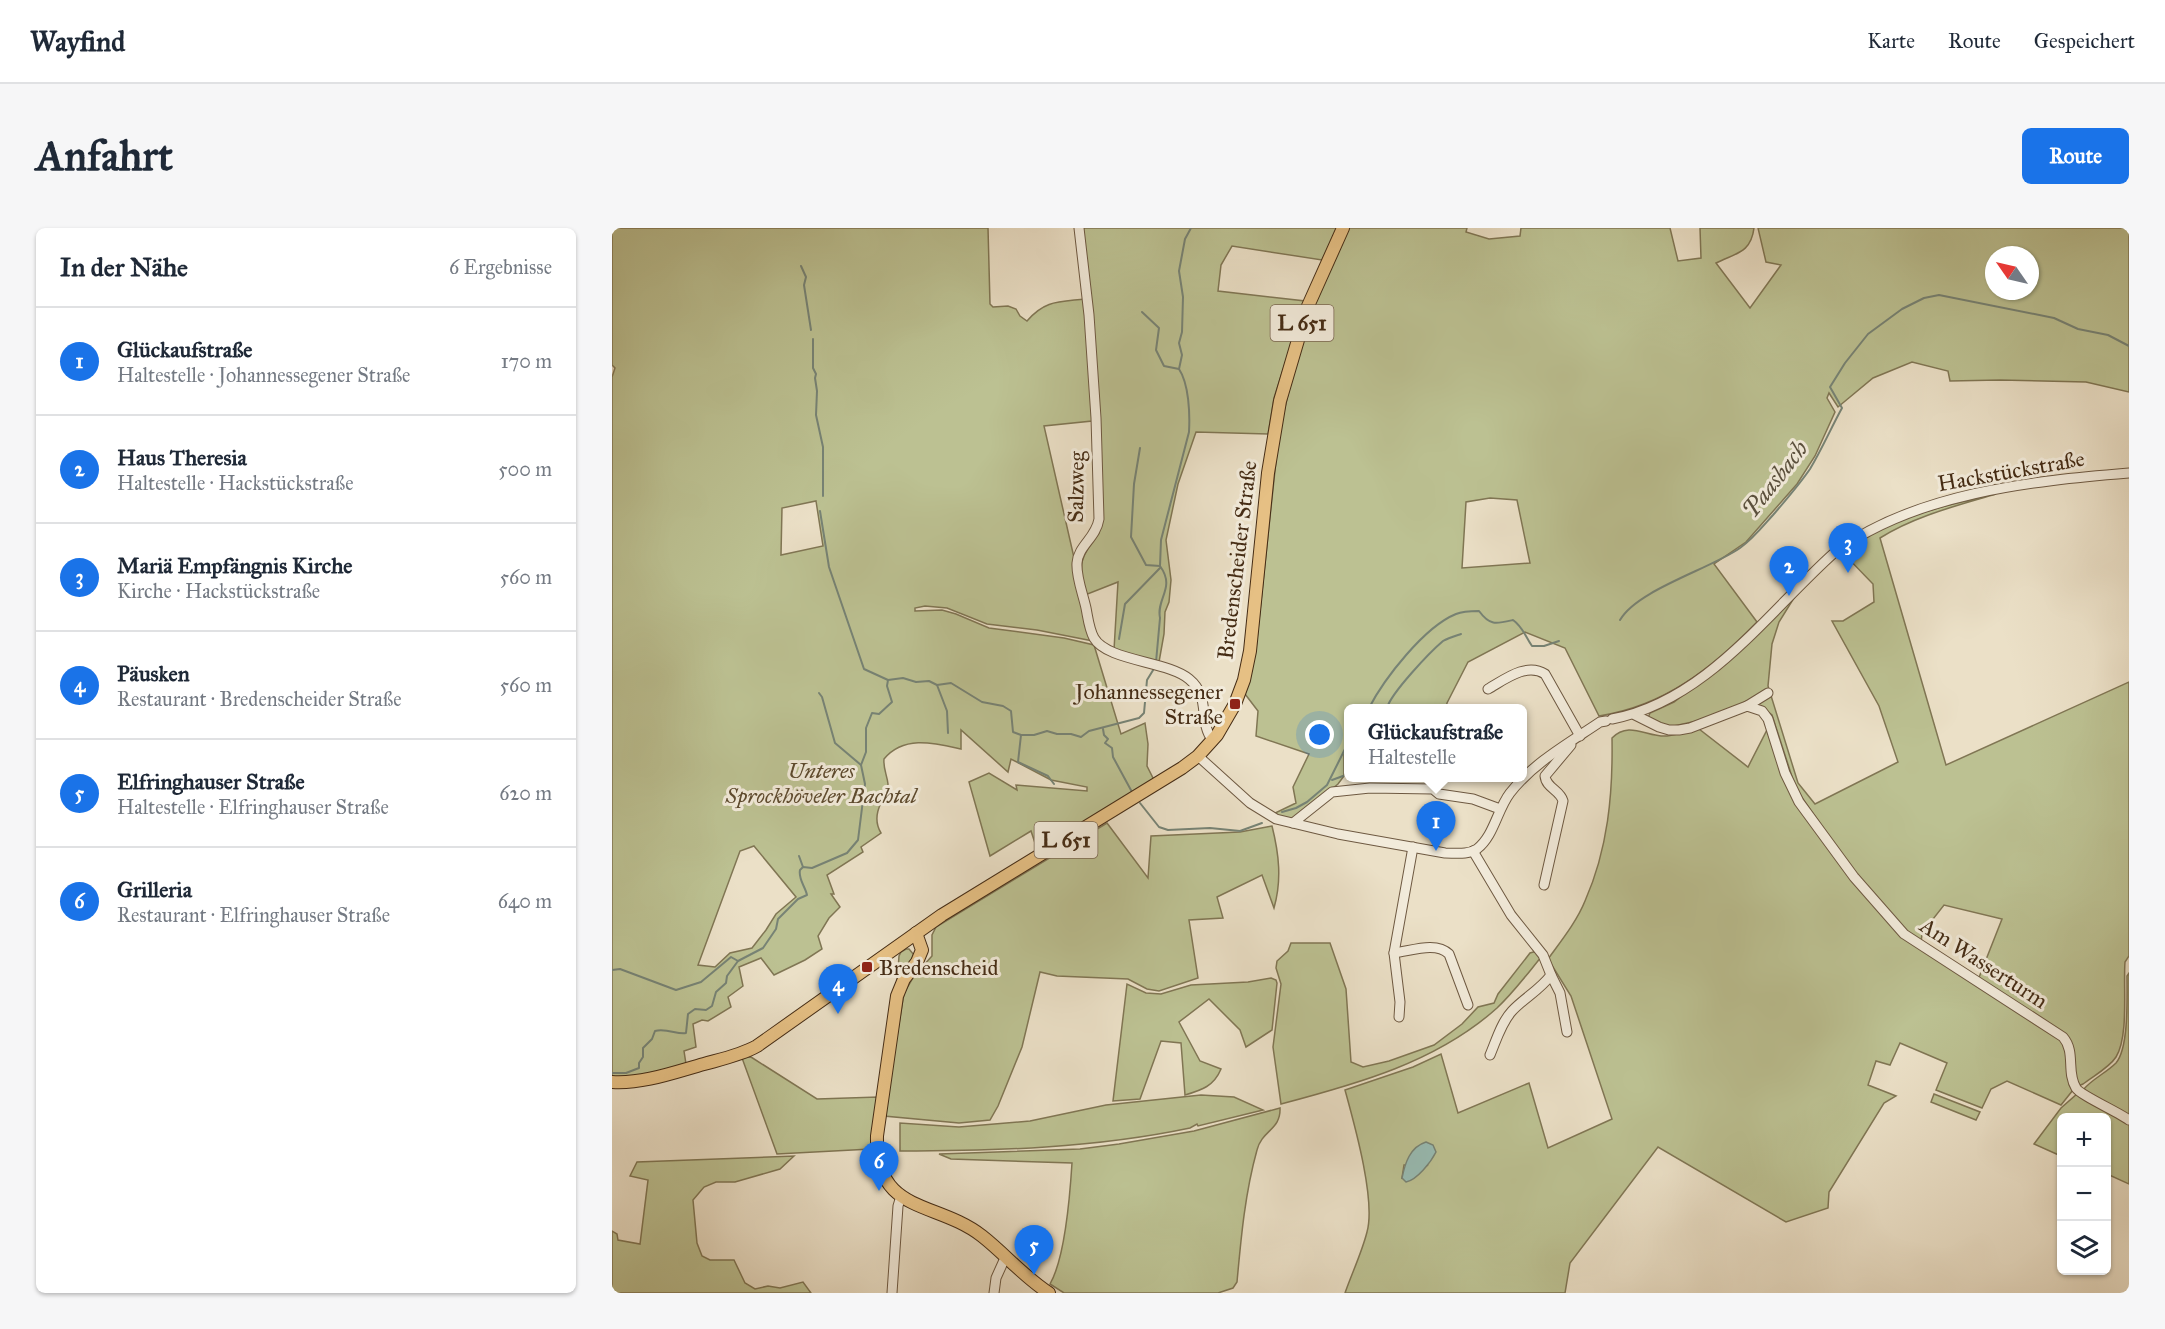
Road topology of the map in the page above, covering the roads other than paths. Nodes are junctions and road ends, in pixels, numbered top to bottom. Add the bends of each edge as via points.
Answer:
1 (1079, 228) edge
2 (1343, 228) edge
3 (2129, 473) edge
4 (1488, 689) dead end
5 (1768, 693) dead end
6 (1747, 706) junction
7 (1635, 715) junction
8 (1577, 738) junction
9 (1213, 741) junction
10 (1198, 756) junction
11 (1527, 775) edge
12 (1520, 782) edge
13 (1500, 809) junction
14 (1293, 823) junction
15 (1413, 847) junction
16 (1473, 851) junction
17 (1544, 885) dead end
18 (916, 933) junction
19 (1394, 953) junction
20 (1551, 975) junction
21 (1468, 1005) dead end
22 (1400, 1017) dead end
23 (1567, 1032) dead end
24 (1490, 1055) dead end
25 (612, 1082) edge
26 (2129, 1120) edge
27 (902, 1196) junction
28 (1005, 1257) junction
29 (892, 1293) edge
30 (994, 1293) edge
31 (1049, 1293) edge

1 - 9 street, Salzweg via 1089,315 1099,519 1096,531 1079,554 1077,569 1091,630 1096,642 1106,648 1180,673 1196,686 1205,707 1204,726
2 - 9 main road, Bredenscheider Straße / L 651 via 1308,306 1280,400 1247,665 1235,704
3 - 7 street, Hackstückstraße via 1986,492 1887,521 1834,553 1714,667 1676,696
4 - 8 street via 1513,675 1538,670 1545,674
5 - 6 street
6 - 7 street via 1679,730 1659,727
6 - 26 street, Am Wasserturm via 1765,714 1785,772 1808,817 1904,934 2063,1037 2070,1048 2076,1088
7 - 8 street, Hackstückstraße via 1600,722
8 - 11 street, Hackstückstraße
8 - 17 street via 1545,776 1563,801
9 - 10 main road, Bredenscheider Straße / L 651
10 - 14 street via 1257,809
10 - 18 main road, Bredenscheider Straße / L 651
12 - 13 street, Hackstückstraße
13 - 14 street via 1473,799 1439,794 1433,789 1370,788 1332,792
13 - 16 street, Hackstückstraße via 1486,840
14 - 15 street
15 - 16 street via 1445,853
15 - 19 street
16 - 20 street via 1505,906 1543,955
18 - 25 main road, Bredenscheider Straße / L 651 via 748,1051 662,1076
18 - 27 main road via 921,956 897,996 877,1136 879,1167
19 - 21 street via 1444,949
19 - 22 street
20 - 23 street via 1560,993
20 - 24 street via 1511,1011
27 - 28 main road via 973,1230
27 - 29 street
28 - 30 street
28 - 31 main road

